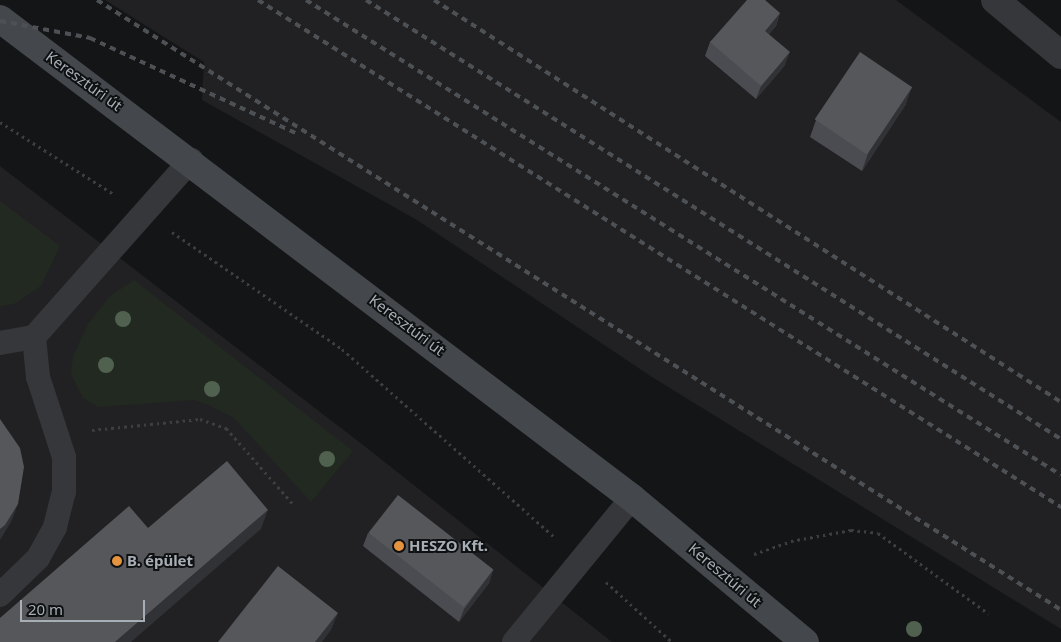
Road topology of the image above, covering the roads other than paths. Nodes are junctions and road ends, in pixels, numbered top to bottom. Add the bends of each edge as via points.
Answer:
1 (994, 0) edge
2 (0, 19) edge
3 (1061, 55) edge
4 (191, 160) junction
5 (34, 337) junction
6 (0, 343) edge
7 (632, 498) junction
8 (0, 595) edge
9 (514, 642) edge
10 (805, 642) edge

1 - 3 street
2 - 4 main road, Keresztúri út
4 - 5 lane
4 - 7 main road, Keresztúri út
5 - 6 lane
5 - 8 lane via 38,377 64,457 64,492 55,527 38,558
7 - 9 lane
7 - 10 main road, Keresztúri út

